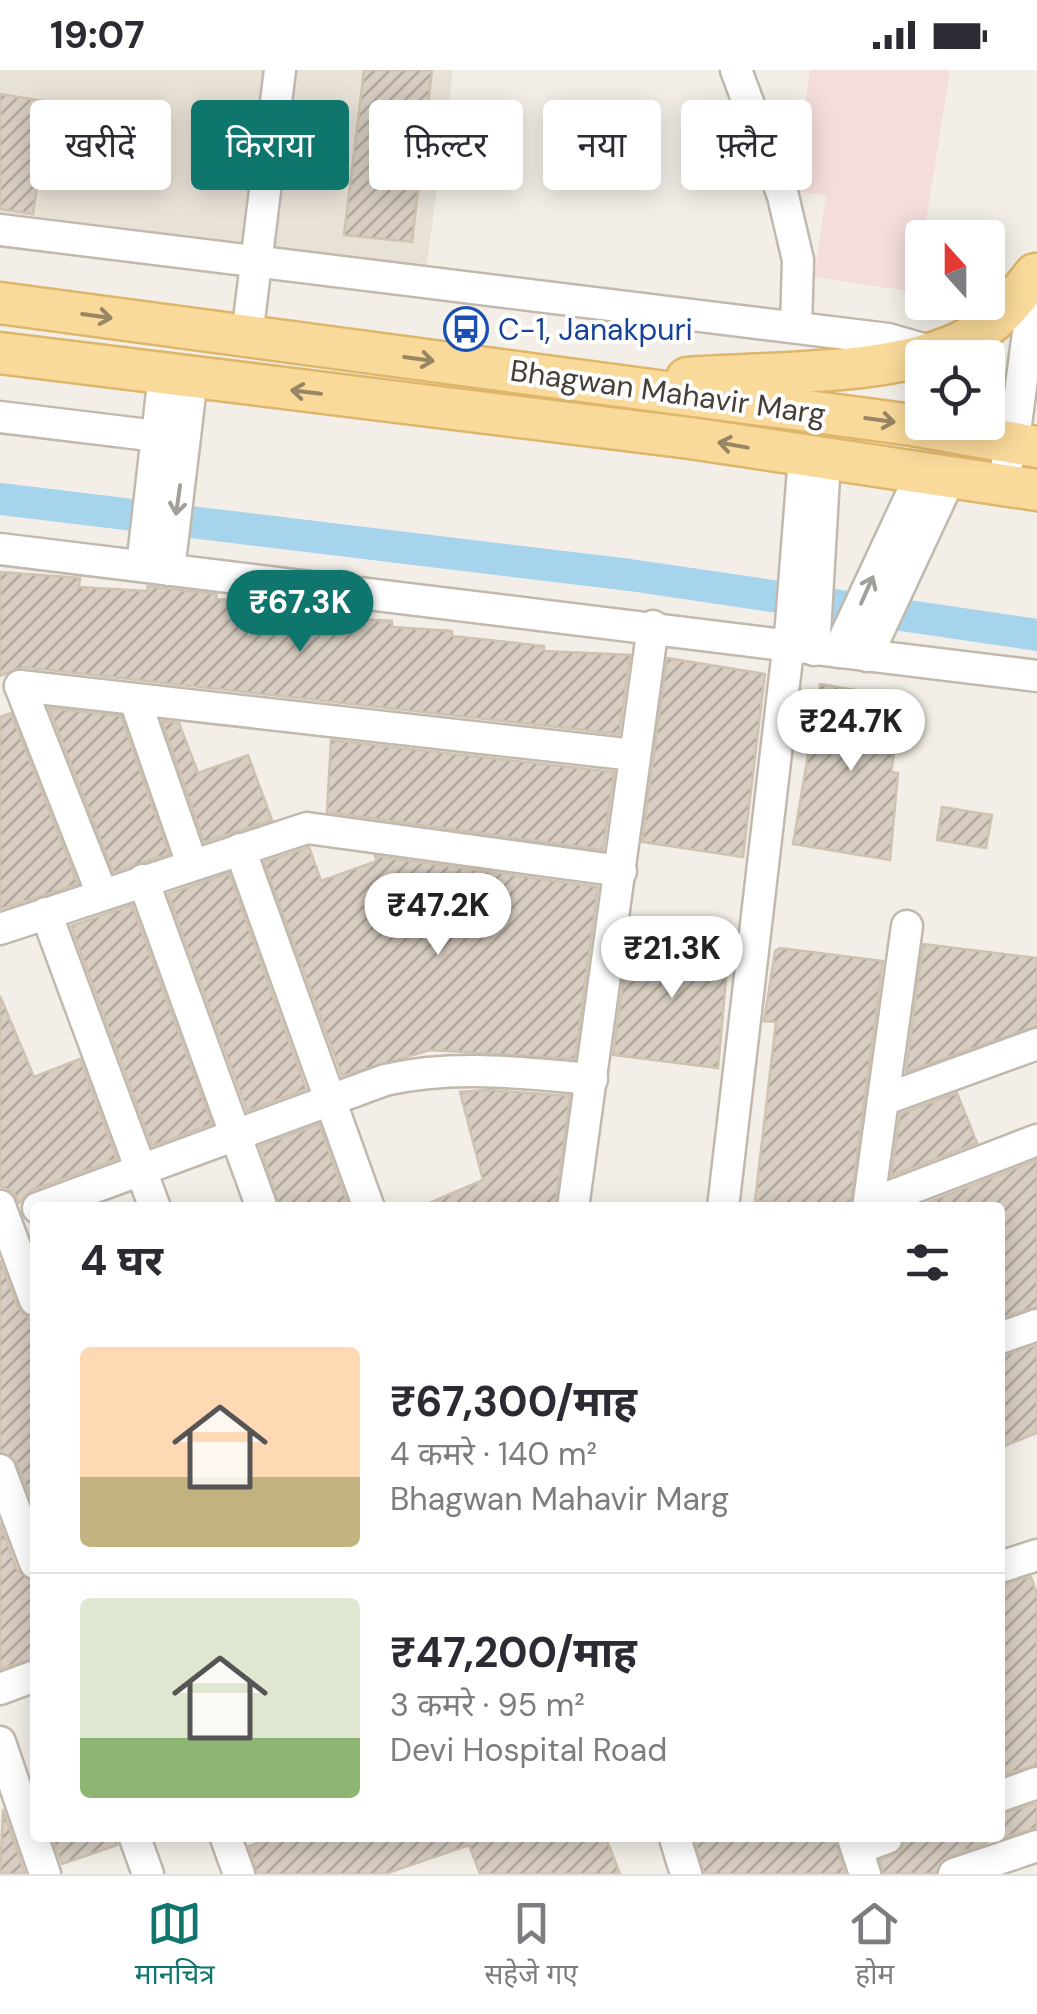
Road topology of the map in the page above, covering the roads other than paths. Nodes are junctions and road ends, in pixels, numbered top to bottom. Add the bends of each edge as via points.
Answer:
1 (280, 70) edge
2 (736, 70) edge
3 (0, 230) edge
4 (256, 263) junction
5 (1036, 267) edge
6 (0, 304) edge
7 (796, 327) junction
8 (247, 336) junction
9 (966, 340) edge
10 (905, 344) edge
11 (0, 353) edge
12 (905, 360) edge
13 (178, 376) junction
14 (609, 384) junction
15 (0, 417) edge
16 (165, 450) junction
17 (815, 459) junction
18 (1026, 470) edge
19 (935, 476) junction
20 (0, 549) edge
21 (157, 555) junction
22 (653, 626) junction
23 (830, 640) junction
24 (1037, 676) edge
25 (134, 700) junction
26 (14, 703) edge
27 (634, 755) junction
28 (240, 849) junction
29 (192, 864) junction
30 (622, 871) junction
31 (144, 880) junction
32 (102, 894) junction
33 (46, 913) junction
34 (907, 926) dead end
35 (0, 929) edge
36 (1037, 1044) edge
37 (592, 1079) junction
38 (329, 1098) junction
39 (882, 1100) junction
40 (234, 1134) junction
41 (1037, 1140) edge
42 (141, 1169) junction
43 (52, 1202) edge
44 (152, 1202) edge
45 (260, 1202) edge
46 (367, 1202) edge
47 (574, 1202) edge
48 (723, 1202) edge
49 (869, 1202) edge
50 (878, 1202) edge
51 (30, 1209) edge
52 (2, 1216) edge
53 (30, 1287) edge
54 (1037, 1325) edge
55 (1005, 1336) edge
56 (0, 1470) edge
57 (30, 1550) edge
58 (1037, 1554) edge
59 (1005, 1565) edge
60 (30, 1678) edge
61 (0, 1689) edge
62 (0, 1742) edge
63 (1037, 1782) edge
64 (1005, 1794) edge
65 (30, 1828) edge
66 (35, 1842) edge
67 (136, 1842) edge
68 (227, 1842) edge
69 (675, 1842) edge
70 (1037, 1846) edge
71 (46, 1874) edge
72 (148, 1874) edge
73 (239, 1874) edge
74 (686, 1874) edge
75 (954, 1874) edge

1 - 4 street
2 - 7 street via 794,244
3 - 4 street
4 - 7 street
4 - 8 street
5 - 9 main road via 1003,313
5 - 18 street
6 -> 8 main road, Bhagwan Mahavir Marg
7 - 10 street
8 -> 14 main road, Bhagwan Mahavir Marg
11 - 13 main road, Bhagwan Mahavir Marg
12 - 14 main road
13 - 16 street
17 -> 13 main road, Bhagwan Mahavir Marg
14 -> 18 main road, Bhagwan Mahavir Marg
15 - 16 street
16 - 21 street
17 - 19 main road, Bhagwan Mahavir Marg
17 - 23 street via 810,537
18 - 19 main road, Bhagwan Mahavir Marg
19 - 23 street via 899,553
20 - 21 street
21 - 22 street
22 - 23 street
22 - 27 street
23 - 24 street
23 - 48 street
25 - 26 street via 20,686
25 - 27 street
25 - 29 street
26 - 32 street
27 - 30 street
28 - 29 street
28 - 30 street via 286,832 330,827
28 - 38 street
29 - 31 street
30 - 37 street
31 - 32 street
31 - 40 street
32 - 33 street
33 - 35 street
33 - 42 street
34 - 39 street
36 - 39 street
37 - 38 street via 428,1070
37 - 47 street
38 - 40 street
38 - 46 street
39 - 49 street
40 - 42 street
40 - 45 street
41 - 50 street
42 - 43 street
42 - 44 street
51 - 52 street
52 - 53 street
54 - 55 street
56 - 57 street
58 - 59 street
60 - 61 street
62 - 65 street
63 - 64 street
66 - 71 street
67 - 72 street
68 - 73 street
69 - 74 street
70 - 75 street

